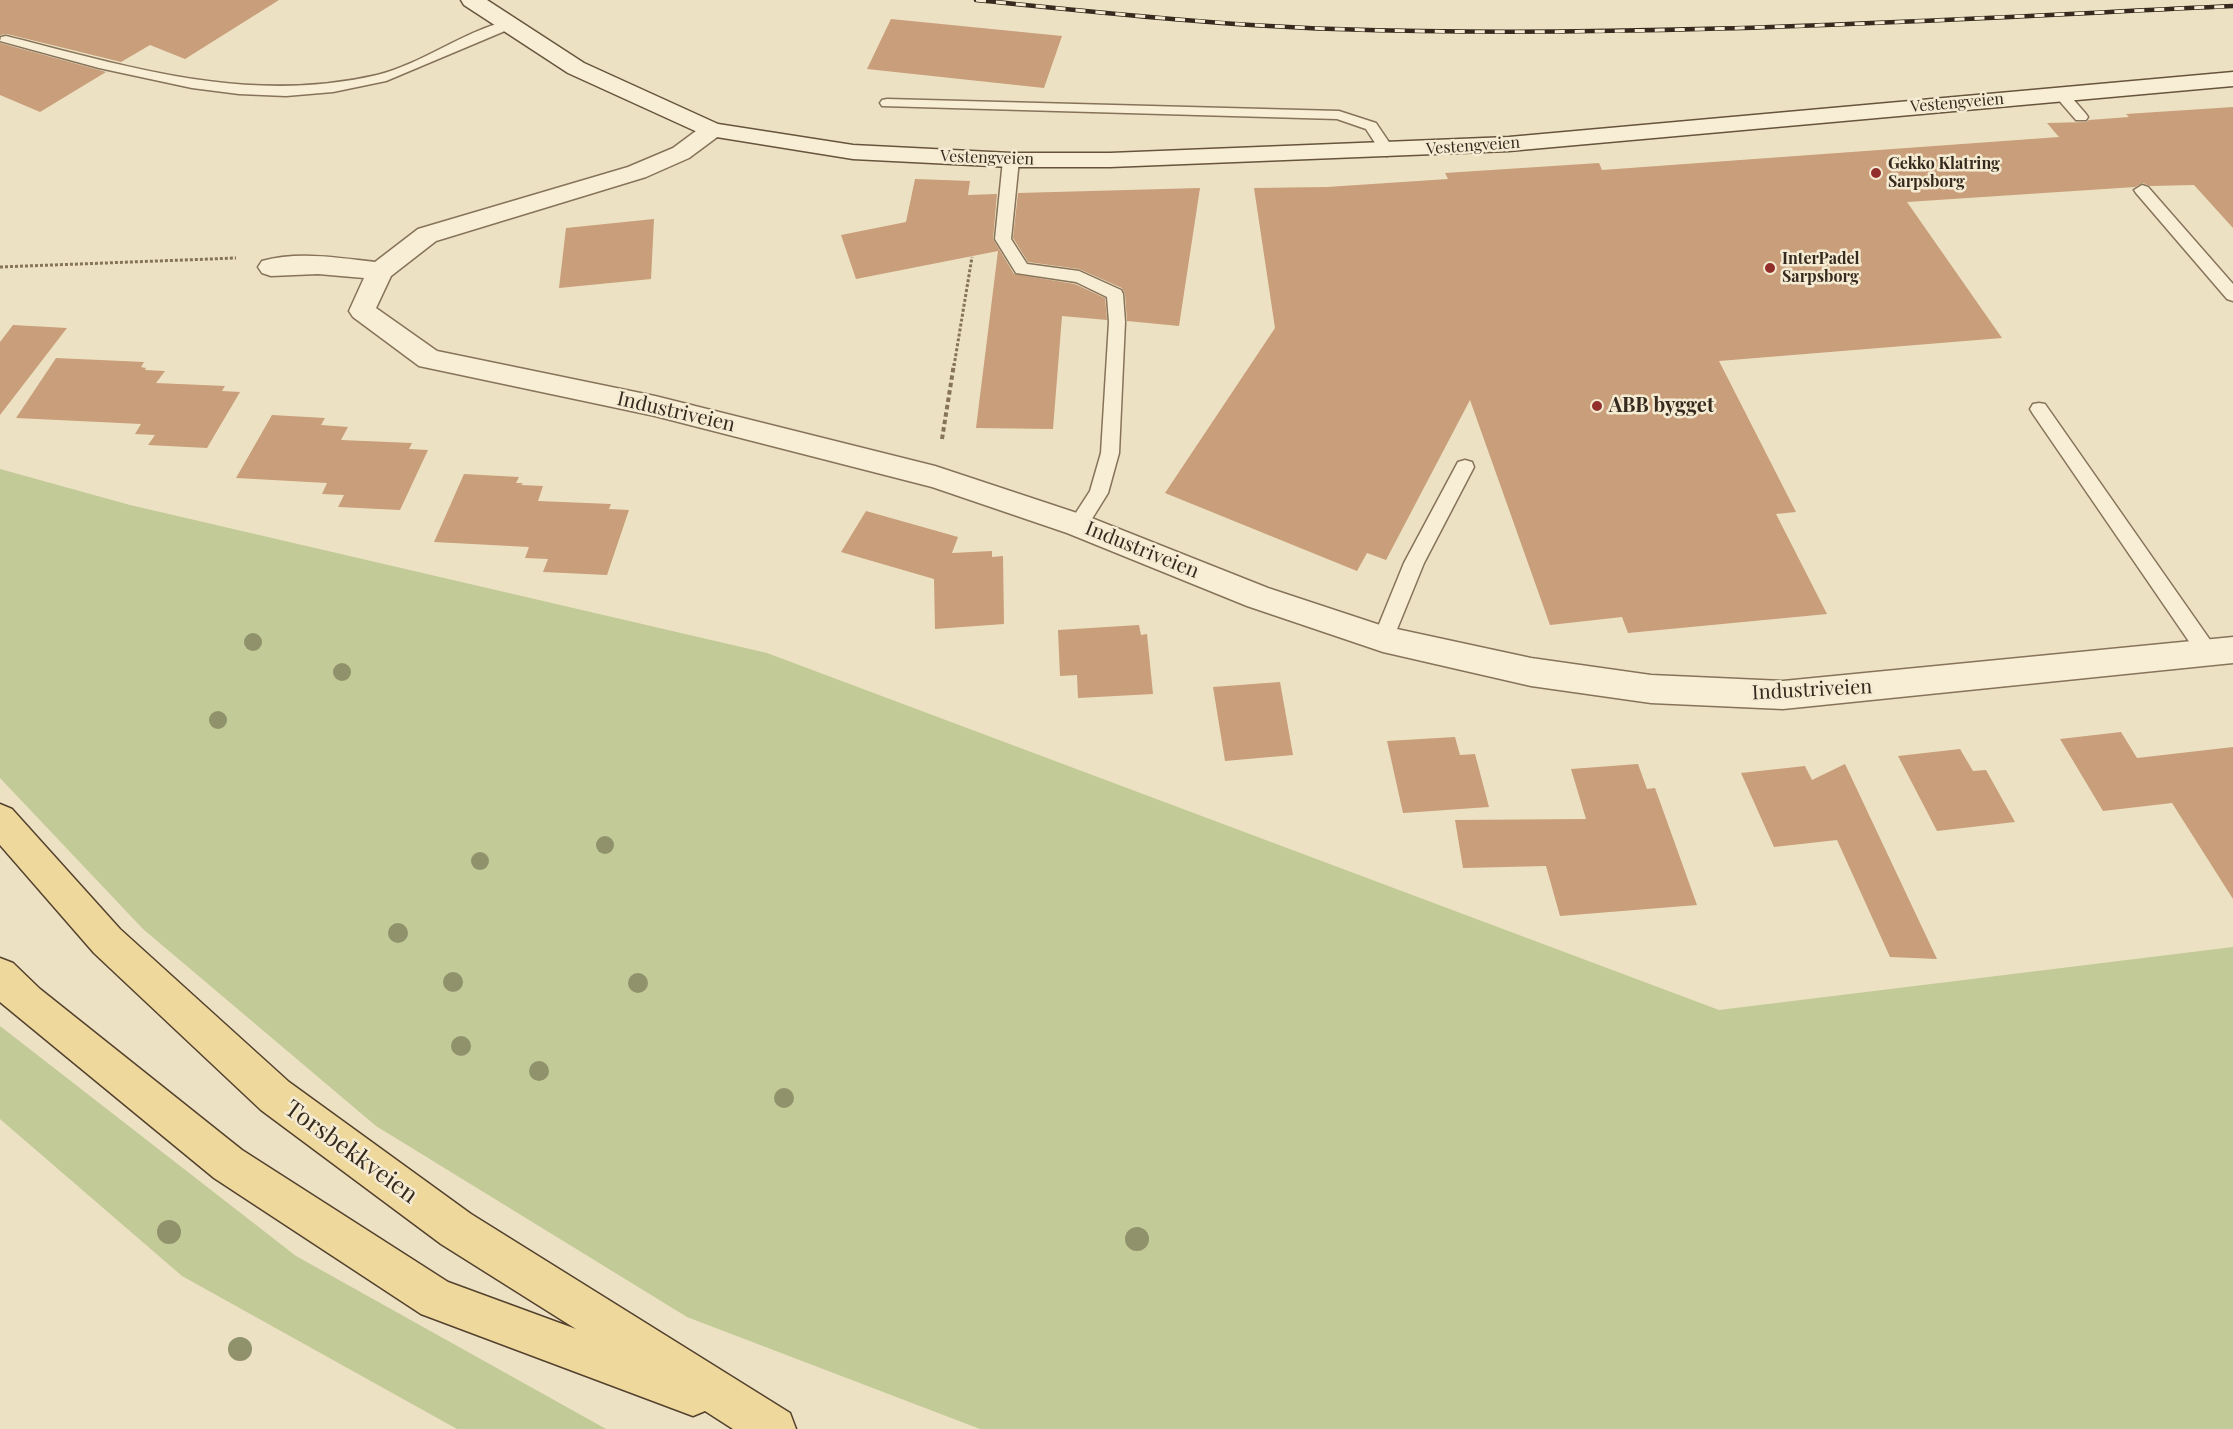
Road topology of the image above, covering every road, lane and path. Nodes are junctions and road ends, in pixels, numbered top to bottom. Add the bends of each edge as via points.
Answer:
1 (472, 0) edge
2 (507, 25) junction
3 (6, 40) dead end
4 (2233, 79) edge
5 (2061, 94) junction
6 (887, 103) dead end
7 (2081, 117) dead end
8 (712, 130) junction
9 (1387, 151) junction
10 (1011, 160) junction
11 (2142, 190) dead end
12 (973, 253) dead end
13 (0, 267) edge
14 (271, 267) joint
15 (380, 271) junction
16 (2233, 295) edge
17 (2039, 410) dead end
18 (1465, 467) dead end
19 (935, 477) junction
20 (1078, 525) junction
21 (1383, 639) junction
22 (2221, 651) edge
23 (0, 820) edge
24 (0, 975) edge
25 (765, 1423) edge

1 - 2 street, Vestengveien
2 - 3 lane via 383,78 334,89 288,92 235,91 183,84
2 - 8 street, Vestengveien via 576,68
4 - 5 street, Vestengveien
5 - 7 lane
5 - 9 street, Vestengveien via 1509,144
6 - 9 lane via 1339,115 1371,126
8 - 10 street, Vestengveien via 854,152
8 - 15 street, Industriveien via 681,153 637,172 427,235
9 - 10 street, Vestengveien
10 - 20 lane via 1003,239 1022,269 1079,277 1115,294 1110,453 1099,493
11 - 16 lane
12 - 19 path
13 - 14 path via 246,258
14 - 15 street via 318,265
15 - 19 street, Industriveien via 362,311 429,358 655,406
17 - 22 lane, Industriveien
18 - 21 lane via 1414,563
19 - 20 street, Industriveien
20 - 21 street, Industriveien via 1258,597
21 - 22 street, Industriveien via 1530,672 1640,687 1783,695
23 - 25 main road, Torsbekkveien via 107,941 275,1096 456,1229
24 - 25 main road, Torsbekkveien via 27,1002 228,1164 436,1299

